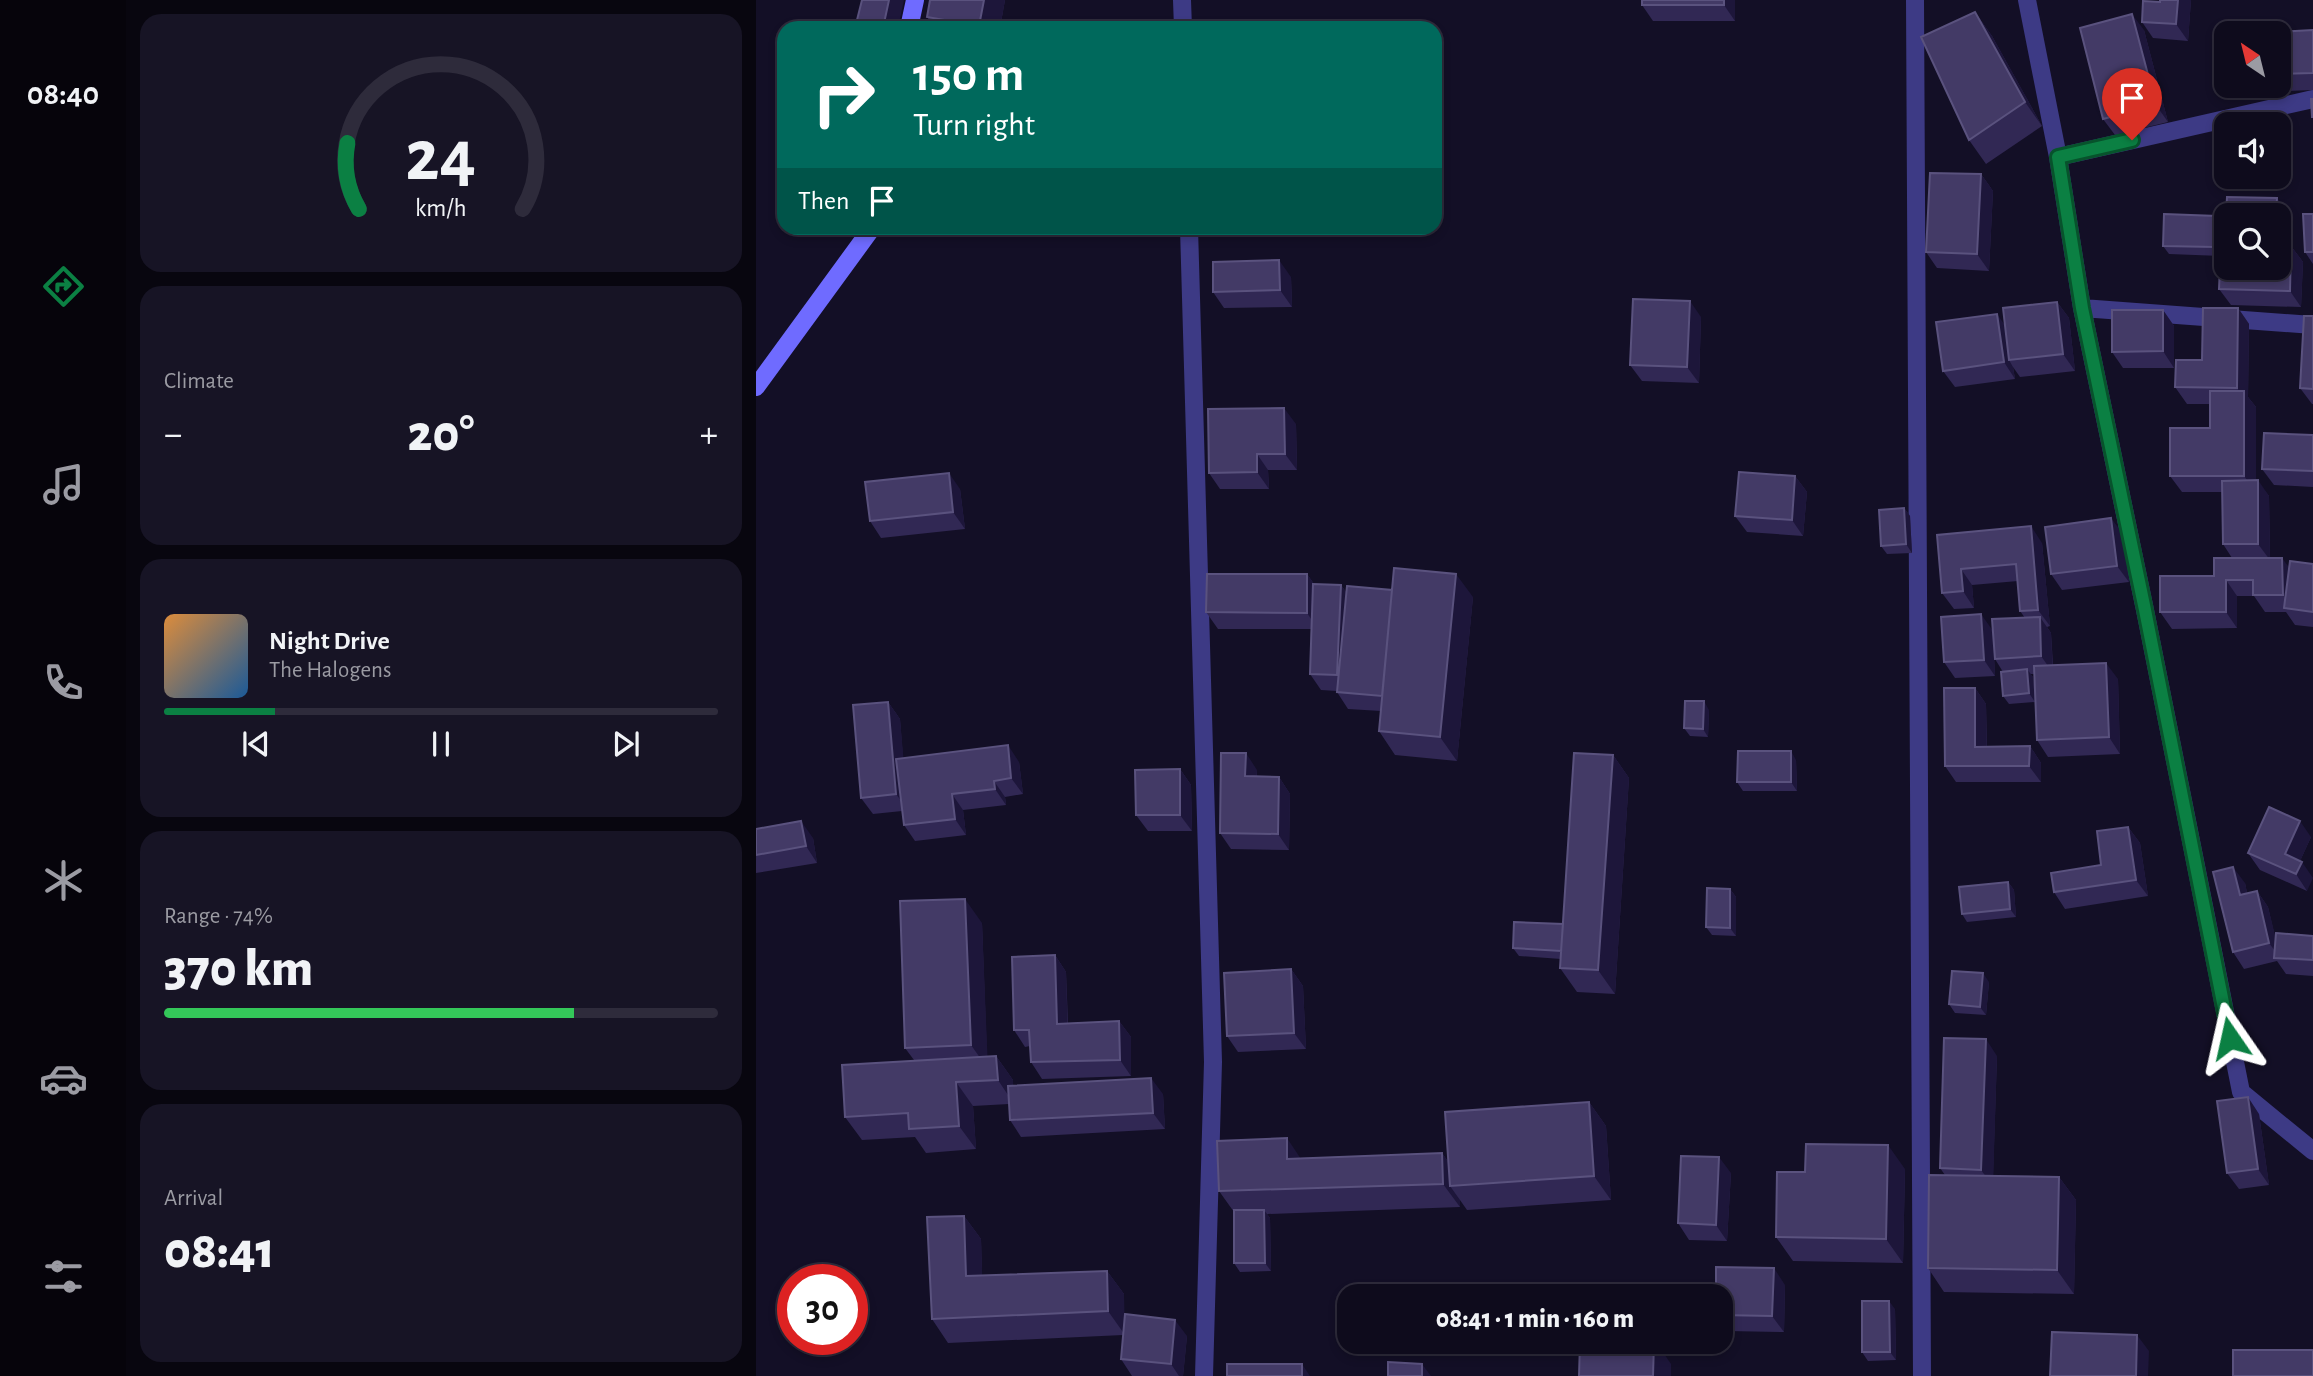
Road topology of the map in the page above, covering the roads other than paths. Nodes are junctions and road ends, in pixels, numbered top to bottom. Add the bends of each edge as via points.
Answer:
1 (915, 0) edge
2 (1182, 0) edge
3 (1915, 0) edge
4 (2027, 0) edge
5 (910, 21) edge
6 (1183, 21) edge
7 (2313, 99) edge
8 (2058, 157) junction
9 (867, 235) edge
10 (1189, 235) edge
11 (2082, 308) junction
12 (2313, 325) edge
13 (756, 387) edge
14 (2313, 1151) edge
15 (1204, 1376) edge
16 (1922, 1376) edge

1 - 5 street
2 - 6 street
3 - 16 street
4 - 8 street
7 - 8 street
8 - 11 street
9 - 13 street
10 - 15 street via 1213,1062
11 - 12 street
11 - 14 street via 2241,1092

